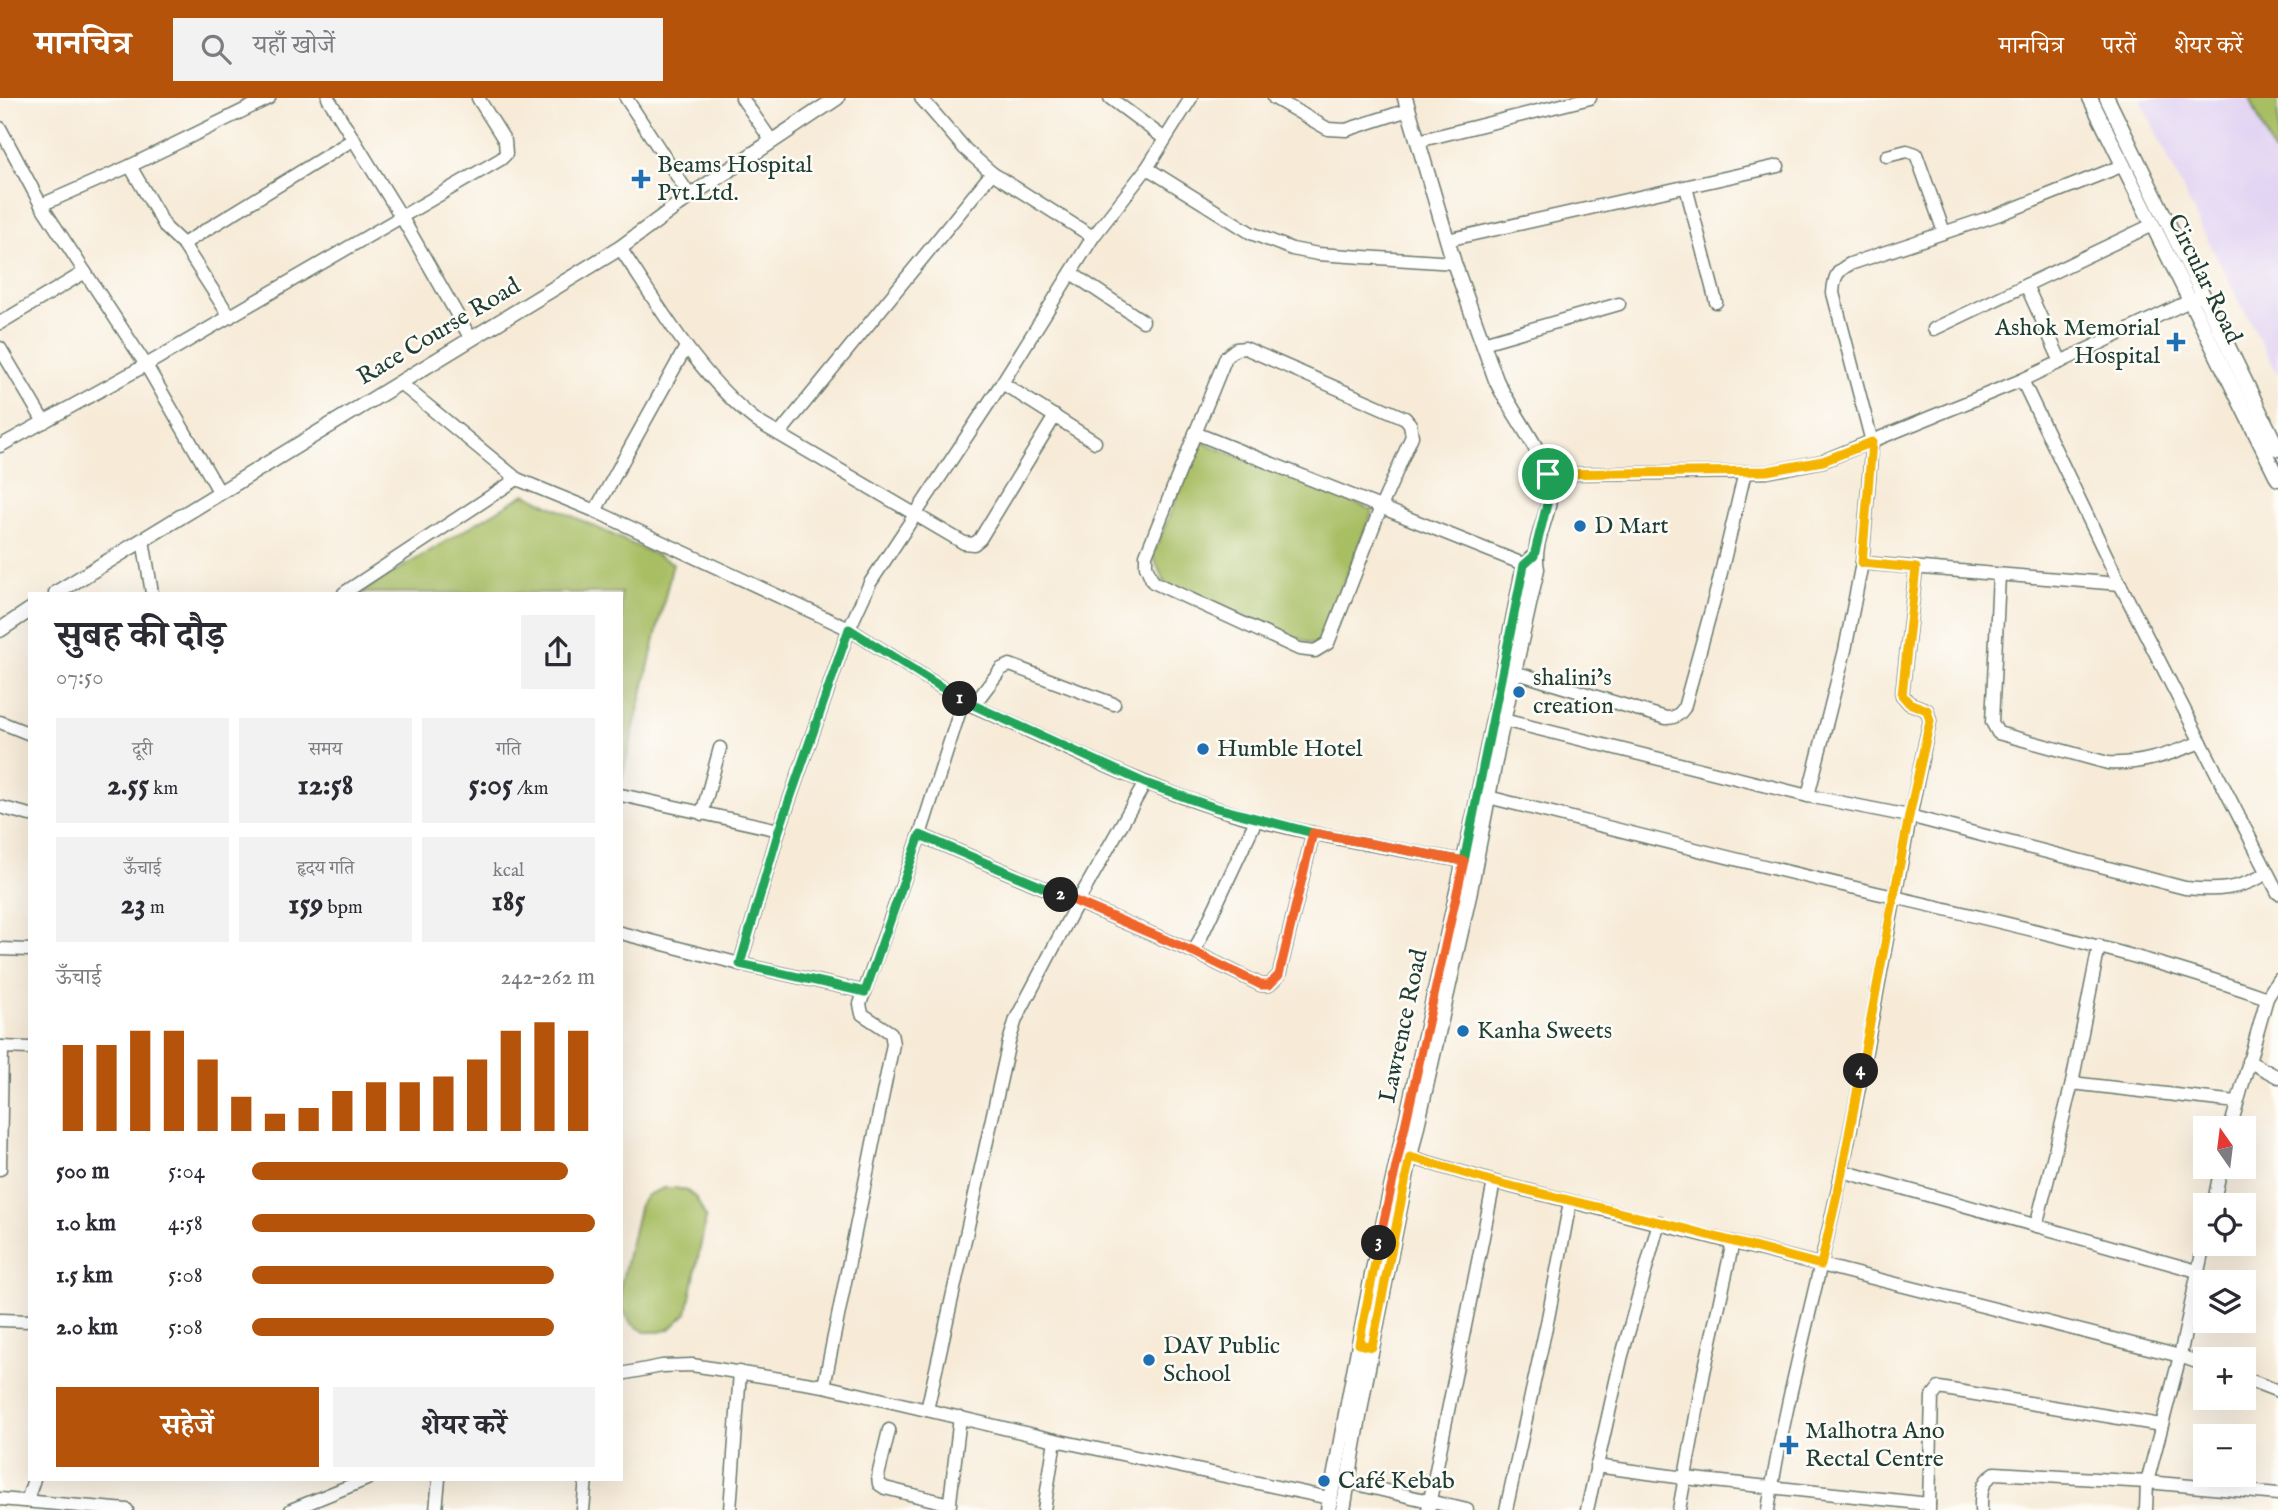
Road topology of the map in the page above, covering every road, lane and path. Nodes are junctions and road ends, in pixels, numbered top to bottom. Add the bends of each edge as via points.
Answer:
1 (269, 98) edge
2 (328, 98) edge
3 (478, 98) edge
4 (625, 98) edge
5 (742, 98) edge
6 (837, 98) edge
7 (921, 98) edge
8 (1110, 98) edge
9 (1191, 98) edge
10 (1274, 98) edge
11 (1590, 98) edge
12 (2090, 98) edge
13 (2107, 98) edge
14 (1406, 104) edge
15 (0, 128) edge
16 (354, 139) junction
17 (1165, 139) junction
18 (771, 140) junction
19 (1418, 141) junction
20 (1887, 156) dead end
21 (2124, 165) junction
22 (130, 166) junction
23 (1778, 166) dead end
24 (1147, 168) junction
25 (992, 173) junction
26 (1686, 187) junction
27 (690, 196) junction
28 (41, 205) junction
29 (402, 218) junction
30 (2152, 225) junction
31 (1944, 232) junction
32 (1093, 237) junction
33 (1447, 240) junction
34 (183, 244) junction
35 (620, 248) junction
36 (1454, 263) junction
37 (85, 272) junction
38 (1071, 273) junction
39 (2026, 285) junction
40 (2196, 298) junction
41 (1716, 302) dead end
42 (1619, 303) dead end
43 (230, 317) junction
44 (1143, 321) dead end
45 (0, 323) edge
46 (1934, 329) dead end
47 (471, 339) junction
48 (1483, 343) junction
49 (686, 347) junction
50 (0, 348) edge
51 (2061, 362) junction
52 (146, 365) junction
53 (2022, 380) junction
54 (400, 383) junction
55 (1002, 383) junction
56 (1055, 416) junction
57 (44, 422) junction
58 (780, 433) junction
59 (1195, 433) junction
60 (1095, 442) dead end
61 (1872, 442) junction
62 (0, 446) edge
63 (2278, 449) edge
64 (1745, 472) junction
65 (1548, 474) junction
66 (517, 479) junction
67 (2278, 479) edge
68 (220, 492) junction
69 (1381, 507) junction
70 (594, 512) junction
71 (916, 514) junction
72 (143, 540) junction
73 (1532, 563) junction
74 (1862, 563) junction
75 (1916, 568) junction
76 (1999, 575) junction
77 (2120, 584) junction
78 (58, 592) edge
79 (152, 592) edge
80 (346, 592) edge
81 (28, 611) edge
82 (0, 628) edge
83 (849, 629) junction
84 (1514, 672) junction
85 (968, 703) junction
86 (1114, 704) dead end
87 (1503, 720) junction
88 (0, 722) edge
89 (28, 733) edge
90 (2202, 742) junction
91 (720, 748) dead end
92 (1145, 783) junction
93 (1488, 796) junction
94 (1808, 796) junction
95 (623, 799) edge
96 (0, 807) edge
97 (702, 814) junction
98 (28, 815) edge
99 (1909, 816) junction
100 (1256, 820) junction
101 (779, 830) junction
102 (1313, 833) junction
103 (920, 835) junction
104 (1464, 861) junction
105 (2266, 874) junction
106 (2278, 893) edge
107 (1894, 897) junction
108 (1077, 903) junction
109 (623, 934) edge
110 (2099, 946) junction
111 (0, 949) edge
112 (28, 950) edge
113 (1194, 952) junction
114 (740, 964) junction
115 (2278, 981) edge
116 (865, 992) junction
117 (2267, 998) junction
118 (1, 1047) edge
119 (28, 1048) edge
120 (2248, 1060) junction
121 (2278, 1077) edge
122 (2072, 1083) junction
123 (2236, 1102) junction
124 (2233, 1116) edge
125 (0, 1138) edge
126 (1410, 1157) junction
127 (0, 1169) edge
128 (1842, 1171) junction
129 (1494, 1182) junction
130 (1570, 1202) junction
131 (1659, 1222) junction
132 (2036, 1226) junction
133 (1733, 1242) junction
134 (1821, 1265) junction
135 (2193, 1270) edge
136 (2193, 1291) edge
137 (0, 1320) edge
138 (28, 1321) edge
139 (1366, 1345) junction
140 (2180, 1356) junction
141 (2193, 1361) edge
142 (740, 1372) junction
143 (623, 1374) edge
144 (2256, 1383) edge
145 (824, 1386) junction
146 (2278, 1391) edge
147 (928, 1410) junction
148 (960, 1417) junction
149 (2161, 1425) junction
150 (889, 1430) dead end
151 (1055, 1440) junction
152 (1596, 1466) junction
153 (1685, 1478) junction
154 (33, 1481) edge
155 (358, 1481) edge
156 (439, 1481) edge
157 (586, 1481) edge
158 (1348, 1482) junction
159 (2147, 1482) junction
160 (1772, 1488) junction
161 (2278, 1494) edge
162 (0, 1499) edge
163 (27, 1501) junction
164 (1329, 1504) edge
165 (1429, 1506) edge
166 (949, 1507) edge
167 (1929, 1507) edge
168 (127, 1510) edge
169 (291, 1510) edge
170 (436, 1510) edge
171 (583, 1510) edge
172 (730, 1510) edge
173 (1044, 1510) edge
174 (1343, 1510) edge
175 (1467, 1510) edge
176 (1506, 1510) edge
177 (1587, 1510) edge
178 (1679, 1510) edge
179 (1768, 1510) edge
180 (1981, 1510) edge
181 (2146, 1510) edge

1 - 22 street
2 - 16 street
3 - 29 street via 505,141 506,154
4 - 27 street
5 - 18 street
6 - 18 street, Race Course Road
7 - 25 street
8 - 17 street
9 - 17 street
10 - 14 street via 1338,131
11 - 19 street
12 - 21 street, Circular Road
13 - 40 street, Circular Road
14 - 19 street
15 - 28 street
16 - 29 street
16 - 34 street
17 - 24 street
18 - 27 street, Race Course Road
19 - 33 street
20 - 31 street via 1907,151 1916,154
21 - 30 street, Circular Road
21 - 31 street
22 - 28 street
22 - 34 street via 166,228
23 - 26 street
24 - 32 street
24 - 36 street via 1251,233 1292,249
25 - 32 street
25 - 58 street
26 - 33 street
26 - 41 street
27 - 35 street, Race Course Road
28 - 37 street
29 - 43 street
29 - 47 street
30 - 39 street
30 - 40 street, Circular Road
31 - 61 street via 1850,264 1835,276 1833,293
32 - 38 street
33 - 36 street
34 - 43 street
35 - 47 street, Race Course Road
35 - 49 street
36 - 48 street
37 - 45 street
37 - 52 street
38 - 44 street
38 - 55 street
39 - 46 street
39 - 51 street
40 - 51 street
40 - 63 street, Circular Road
40 - 67 street, Circular Road
42 - 48 street
43 - 52 street
47 - 54 street, Race Course Road
48 - 65 street via 1503,397
49 - 58 street via 745,412
49 - 70 street
50 - 57 street
51 - 53 street
52 - 57 street
52 - 68 street
53 - 61 street
53 - 77 street
54 - 66 street
54 - 68 street, Race Course Road
55 - 56 street
55 - 71 street
56 - 60 street
56 - 71 street via 974,544 964,543
57 - 62 street
58 - 71 street
59 - 69 street
59 - 69 street via 1226,357 1245,348 1405,418 1412,436
59 - 69 street via 1146,555 1148,574 1153,582 1299,649 1315,651 1328,643
61 - 64 street via 1807,465
61 - 74 street
64 - 65 street
64 - 84 street via 1715,598 1680,714 1665,718
65 - 73 street, Lawrence Road via 1550,492
66 - 70 street
66 - 80 street
68 - 72 street, Race Course Road
69 - 73 street
70 - 83 street
71 - 83 street via 870,583
72 - 78 street, Race Course Road
72 - 79 street
73 - 84 street, Lawrence Road
73 - 104 street, Lawrence Road
74 - 75 street
74 - 94 street
75 - 76 street
75 - 99 street via 1902,695 1927,710 1930,721
76 - 77 street
76 - 90 street via 1992,723 1998,733 2115,764 2154,760
77 - 90 street
81 - 82 street
83 - 85 street
83 - 101 street
84 - 87 street, Lawrence Road
85 - 86 street via 1010,665
85 - 92 street
85 - 103 street
87 - 93 street, Lawrence Road
87 - 94 street
88 - 89 street
90 - 105 street
91 - 97 street
92 - 100 street
92 - 108 street
93 - 107 street
93 - 126 street, Lawrence Road
94 - 99 street
95 - 97 street
96 - 98 street
97 - 101 street
99 - 105 street via 2185,888 2237,888
99 - 107 street
100 - 102 street
100 - 113 street
101 - 114 street
102 - 104 street
102 - 113 street via 1275,981 1261,985
103 - 108 street
103 - 116 street
104 - 139 street, Lawrence Road via 1373,1270
105 - 106 street
107 - 110 street
107 - 128 street
108 - 113 street
108 - 147 street via 1016,1019 1009,1042
109 - 114 street
110 - 117 street
110 - 122 street
111 - 112 street
114 - 116 street
115 - 117 street
116 - 145 street via 860,1012 891,1032 893,1044
117 - 120 street
118 - 119 street
118 - 125 street
120 - 121 street
120 - 123 street
122 - 123 street
122 - 132 street
123 - 124 street
125 - 127 street
126 - 129 street
126 - 139 street, Lawrence Road
128 - 132 street
128 - 134 street
129 - 130 street
129 - 165 street
130 - 131 street
130 - 176 street
131 - 133 street
131 - 152 street
132 - 135 street
133 - 134 street
133 - 153 street
134 - 140 street
134 - 160 street
136 - 140 street
137 - 138 street
139 - 158 street, Lawrence Road
139 - 164 street, Lawrence Road
140 - 141 street
140 - 149 street
142 - 143 street via 692,1365
142 - 145 street
142 - 172 street
144 - 146 street
145 - 147 street
147 - 148 street
148 - 151 street
148 - 166 street
149 - 159 street
149 - 167 street via 1939,1388 1932,1397
150 - 166 street via 879,1484
151 - 164 street
151 - 173 street
152 - 153 street
152 - 177 street
153 - 160 street
153 - 178 street
154 - 163 street
155 - 169 street
156 - 170 street
157 - 171 street
158 - 165 street
158 - 174 street, Lawrence Road
159 - 161 street
159 - 180 street via 1995,1473 1983,1483
159 - 181 street
160 - 167 street
160 - 179 street
162 - 163 street
163 - 168 street
165 - 175 street

